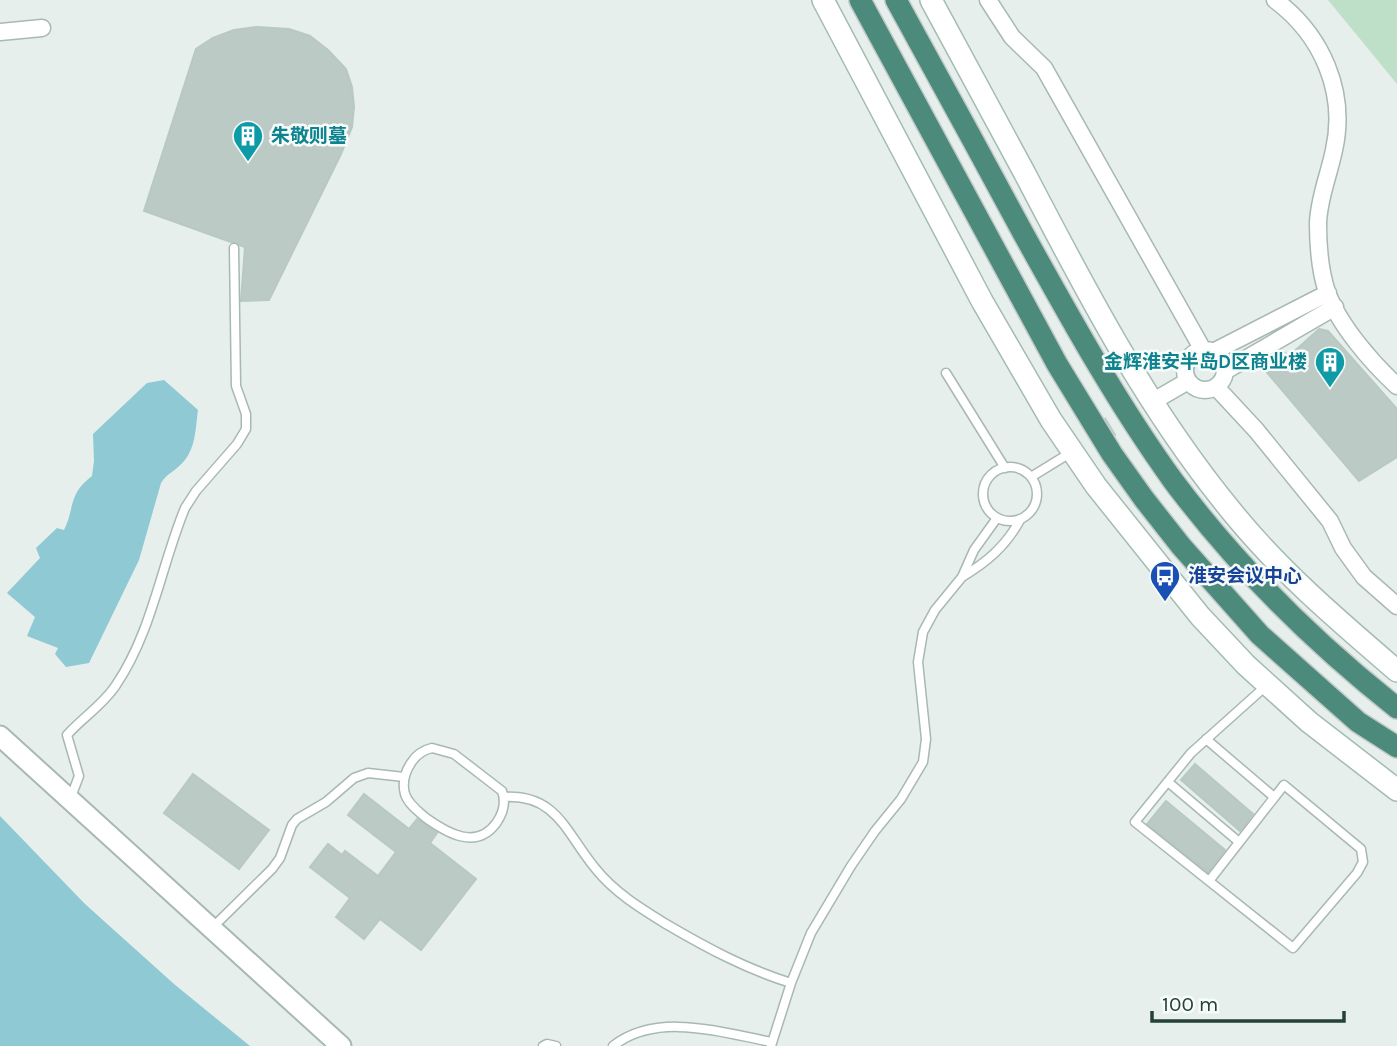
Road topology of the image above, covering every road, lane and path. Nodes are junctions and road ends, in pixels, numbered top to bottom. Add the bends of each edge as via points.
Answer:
1 (823, 0) edge
2 (860, 0) edge
3 (896, 0) edge
4 (931, 0) edge
5 (988, 0) edge
6 (1275, 0) edge
7 (42, 27) dead end
8 (0, 32) edge
9 (234, 248) dead end
10 (1331, 300) junction
11 (1208, 351) junction
12 (1225, 371) junction
13 (946, 373) dead end
14 (1188, 381) junction
15 (1397, 386) edge
16 (1216, 387) junction
17 (1146, 406) junction
18 (1093, 437) tunnel mouth
19 (1072, 452) junction
20 (1005, 468) junction
21 (1031, 477) junction
22 (997, 518) junction
23 (1020, 520) junction
24 (962, 577) junction
25 (1397, 606) edge
26 (1397, 671) edge
27 (1267, 685) junction
28 (1397, 708) edge
29 (0, 736) edge
30 (1206, 739) junction
31 (1397, 747) edge
32 (404, 777) junction
33 (1168, 782) junction
34 (1397, 790) edge
35 (504, 797) junction
36 (1274, 797) junction
37 (69, 800) junction
38 (1239, 842) junction
39 (1209, 881) junction
40 (211, 929) junction
41 (791, 983) junction
42 (772, 1044) edge
43 (341, 1046) edge
44 (543, 1046) edge
45 (556, 1046) edge
46 (613, 1046) edge

1 - 19 main road via 982,301
2 - 31 highway via 1057,364 1144,499 1260,635 1358,722
3 - 28 highway via 1081,338 1146,442 1252,574 1355,675
4 - 17 main road
5 - 11 street via 1012,37 1044,68
6 - 10 street via 1303,26 1333,79 1338,121 1318,221
7 - 8 street
9 - 37 lane via 236,386 246,429 185,508 124,673 68,735 79,776
10 - 11 street
10 - 12 street
10 - 15 street via 1366,353
11 - 12 street via 1222,359
11 - 14 street via 1196,352 1187,361
12 - 16 street
13 - 20 lane
14 - 16 street via 1203,391
14 - 17 street
16 - 25 street via 1331,521 1363,577
17 - 26 main road via 1257,541
18 - 19 main road
19 - 21 lane
19 - 27 main road via 1200,616
20 - 21 lane via 1019,468
20 - 22 lane via 991,476 983,490 986,507
21 - 23 lane via 1037,501
22 - 23 lane
22 - 24 lane
23 - 24 lane via 992,557
24 - 41 lane via 928,622 919,648 926,739 923,762 827,906
27 - 30 lane
27 - 34 main road
29 - 37 street
30 - 33 lane
30 - 36 lane
32 - 35 lane via 424,750 440,749 454,754
32 - 35 lane via 408,800 456,836 492,828
32 - 40 lane via 360,774 297,819 272,869
33 - 38 lane
33 - 39 lane via 1135,822
35 - 41 lane via 527,798 547,806 605,879 651,915 719,955
36 - 38 lane
36 - 39 lane via 1284,785 1361,849 1363,862 1357,873 1293,948
37 - 40 street
38 - 39 lane
40 - 43 street
41 - 42 lane
42 - 46 lane via 706,1030 664,1027 637,1032
44 - 45 lane

